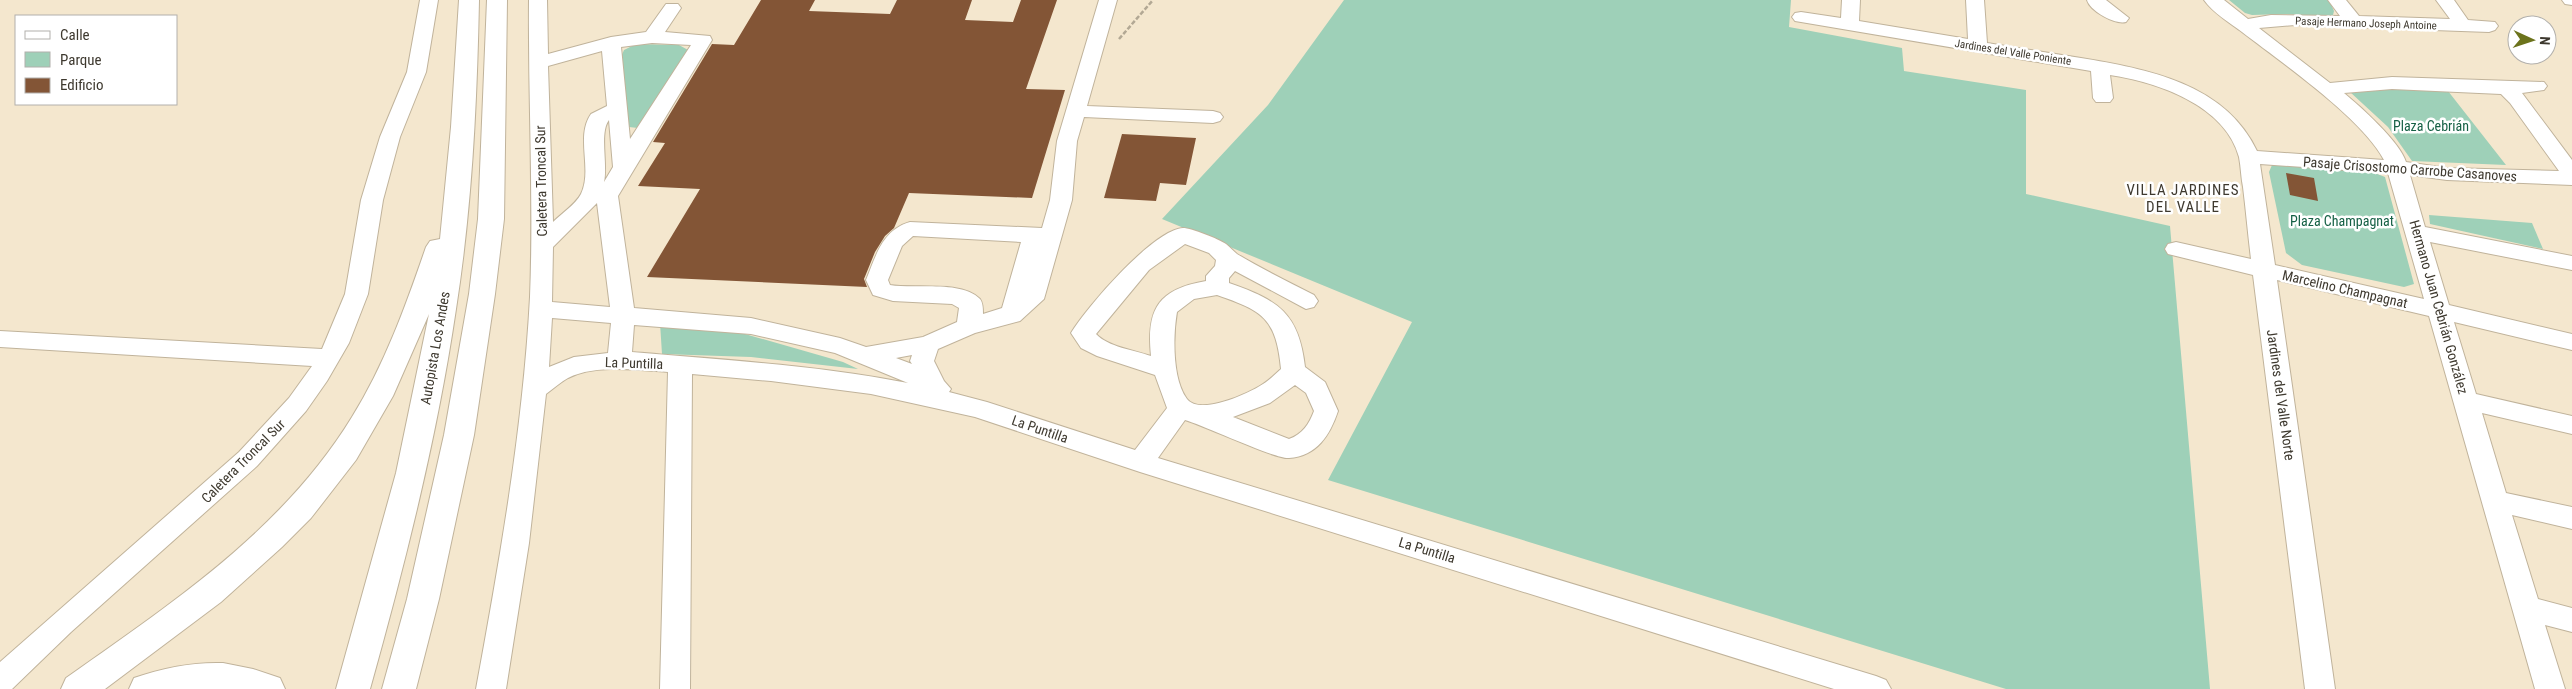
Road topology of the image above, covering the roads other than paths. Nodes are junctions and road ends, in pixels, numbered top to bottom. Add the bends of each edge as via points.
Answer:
1 (429, 0) edge
2 (469, 0) edge
3 (497, 0) edge
4 (538, 0) edge
5 (1851, 0) edge
6 (1975, 0) edge
7 (2091, 0) edge
8 (2213, 0) edge
9 (2337, 0) edge
10 (2445, 0) edge
11 (1109, 1) edge
12 (672, 8) dead end
13 (1801, 17) dead end
14 (2120, 18) dead end
15 (2353, 21) junction
16 (1850, 25) junction
17 (2244, 25) junction
18 (2462, 25) junction
19 (2489, 26) dead end
20 (652, 37) junction
21 (611, 44) junction
22 (1978, 46) junction
23 (537, 63) junction
24 (2100, 66) junction
25 (2538, 86) dead end
26 (2506, 88) junction
27 (2326, 89) junction
28 (2103, 98) dead end
29 (1077, 110) junction
30 (2217, 110) joint
31 (611, 111) dead end
32 (1214, 117) dead end
33 (2248, 157) junction
34 (623, 167) junction
35 (2397, 167) junction
36 (2572, 176) edge
37 (459, 186) junction
38 (2417, 232) junction
39 (1052, 236) junction
40 (1031, 243) dead end
41 (542, 246) junction
42 (2176, 249) dead end
43 (1228, 258) junction
44 (2572, 263) edge
45 (2264, 270) junction
46 (1218, 287) junction
47 (1306, 301) dead end
48 (540, 309) junction
49 (2438, 311) junction
50 (623, 316) junction
51 (1012, 316) junction
52 (966, 328) junction
53 (0, 339) edge
54 (2572, 342) edge
55 (928, 344) junction
56 (868, 355) junction
57 (327, 358) junction
58 (618, 360) junction
59 (680, 365) junction
60 (1164, 369) junction
61 (1293, 371) junction
62 (935, 387) junction
63 (534, 390) junction
64 (2467, 401) junction
65 (978, 408) junction
66 (1187, 410) junction
67 (2572, 425) edge
68 (1140, 462) junction
69 (2496, 501) junction
70 (2572, 518) edge
71 (2526, 608) junction
72 (2572, 620) edge
73 (0, 681) edge
74 (78, 689) edge
75 (146, 689) edge
76 (268, 689) edge
77 (353, 689) edge
78 (400, 689) edge
79 (491, 689) edge
80 (675, 689) edge
81 (1876, 689) edge
82 (2320, 689) edge
83 (2550, 689) edge

1 - 57 street, Caletera Troncal Sur via 417,68 390,138 373,196 360,284 352,310
2 - 37 highway, Autopista Los Andes
3 - 78 highway via 491,220 482,294 455,454
4 - 23 street, Caletera Troncal Sur
5 - 16 street
6 - 22 street
7 - 14 street
8 - 17 street, Hermano Juan Cebrián González
9 - 15 street
10 - 18 street
11 - 29 street
12 - 20 street
13 - 16 street, Jardines del Valle Poniente
15 - 17 street, Pasaje Hermano Joseph Antoine via 2271,20
15 - 18 street, Pasaje Hermano Joseph Antoine
16 - 22 street, Jardines del Valle Poniente
17 - 27 street, Hermano Juan Cebrián González
18 - 19 street, Pasaje Hermano Joseph Antoine
20 - 21 street
20 - 34 street via 704,40
21 - 23 street
21 - 34 street
22 - 24 street, Jardines del Valle Poniente
23 - 41 street, Caletera Troncal Sur via 542,154
24 - 28 street
24 - 30 street, Jardines del Valle Poniente via 2135,73 2183,89
25 - 26 street
26 - 27 street via 2392,83
26 - 36 street, Pasaje Crisostomo Carrobe Casanoves
27 - 35 street, Hermano Juan Cebrián González via 2372,130 2394,157
29 - 32 street
29 - 39 street via 1067,141 1061,200
30 - 33 street, Jardines del Valle Norte via 2243,141
31 - 41 street via 598,118 594,130 596,170 591,197
33 - 35 street, Pasaje Crisostomo Carrobe Casanoves
33 - 45 street, Jardines del Valle Norte
34 - 50 street via 608,196
35 - 36 street, Pasaje Crisostomo Carrobe Casanoves via 2447,174
35 - 38 street, Hermano Juan Cebrián González
37 - 74 highway via 421,301 396,363 370,411 326,478 233,572
37 - 77 highway, Autopista Los Andes via 440,328 424,407 403,504
38 - 44 street
38 - 49 street, Hermano Juan Cebrián González
39 - 51 street via 1036,293 1029,304
39 - 52 street via 910,229 895,237 877,280 880,290 894,294 956,296 971,304
40 - 51 street
41 - 48 street, Caletera Troncal Sur
42 - 45 street, Marcelino Champagnat
43 - 46 street via 1225,269 1217,276
43 - 47 street
43 - 60 street via 1217,248 1184,235 1166,242 1144,262 1084,333 1088,342 1105,350
45 - 49 street, Marcelino Champagnat
45 - 82 street, Jardines del Valle Norte
46 - 60 street via 1188,292 1166,308 1160,339
46 - 61 street via 1252,299 1280,317 1291,345
48 - 50 street, La Puntilla
48 - 63 street, Caletera Troncal Sur
49 - 54 street, Marcelino Champagnat
49 - 64 street, Hermano Juan Cebrián González
50 - 56 street, La Puntilla via 758,327
50 - 58 street
51 - 52 street
52 - 55 street
53 - 57 street
55 - 56 street
55 - 62 street via 922,361
56 - 62 street, La Puntilla
57 - 73 street, Caletera Troncal Sur via 291,412 262,445
58 - 59 street, La Puntilla
58 - 63 street, La Puntilla via 574,366 552,376
59 - 65 street, La Puntilla via 817,377
59 - 80 street
60 - 66 street via 1174,399
61 - 66 street via 1272,391 1244,405 1217,413
61 - 66 street via 1316,388 1326,411 1321,429 1304,446 1288,449
62 - 65 street, La Puntilla
63 - 79 street, Caletera Troncal Sur via 525,482
64 - 67 street
64 - 69 street, Hermano Juan Cebrián González
65 - 68 street, La Puntilla
66 - 68 street
68 - 81 street, La Puntilla
69 - 70 street
69 - 71 street, Hermano Juan Cebrián González
71 - 72 street
71 - 83 street, Hermano Juan Cebrián González
75 - 76 highway via 206,677 250,682

